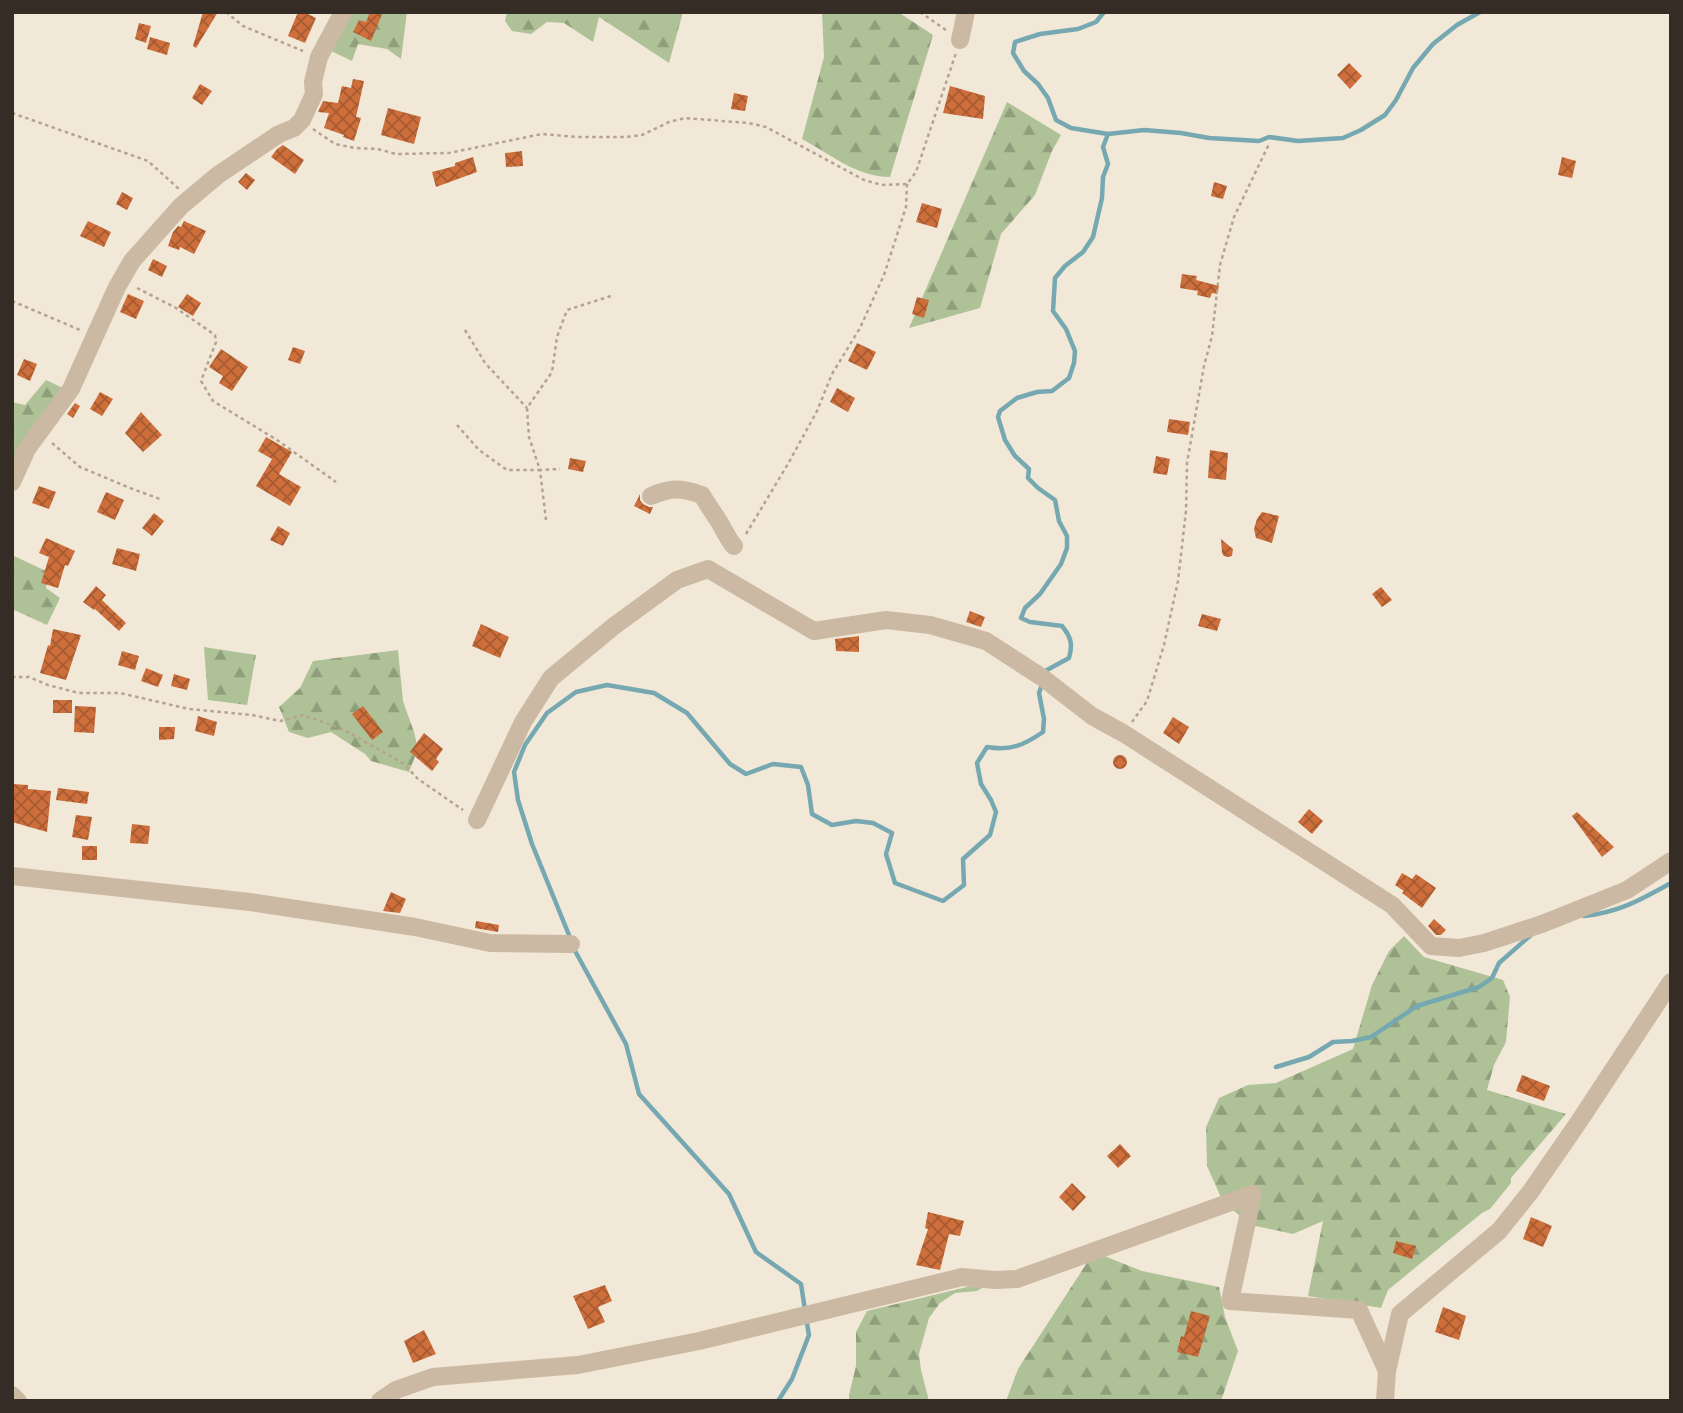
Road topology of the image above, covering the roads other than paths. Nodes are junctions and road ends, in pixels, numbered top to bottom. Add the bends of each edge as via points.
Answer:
1 (343, 12) edge
2 (966, 12) edge
3 (960, 40) road end
4 (12, 482) edge
5 (651, 496) dead end
6 (734, 546) road end
7 (477, 820) road end
8 (1671, 860) edge
9 (12, 876) edge
10 (571, 944) dead end
11 (1671, 982) edge
12 (1387, 1371) junction
13 (12, 1395) edge
14 (19, 1401) edge
15 (380, 1401) edge
16 (1385, 1401) edge

1 - 4 street via 319,57 314,94 302,120 218,175 181,206 132,261 71,389 27,449
2 - 3 street
5 - 6 street via 682,489 702,495
7 - 8 street via 523,722 551,678 677,580 708,569 814,631 886,620 930,625 986,641 1092,716 1392,905 1431,946 1459,948 1542,924 1627,890
9 - 10 street via 250,902 490,943
11 - 12 street via 1578,1123 1499,1231 1400,1314
12 - 15 street via 1359,1310 1230,1301 1253,1194 1017,1279 962,1277 699,1341 578,1365 433,1377
12 - 16 street
13 - 14 street

